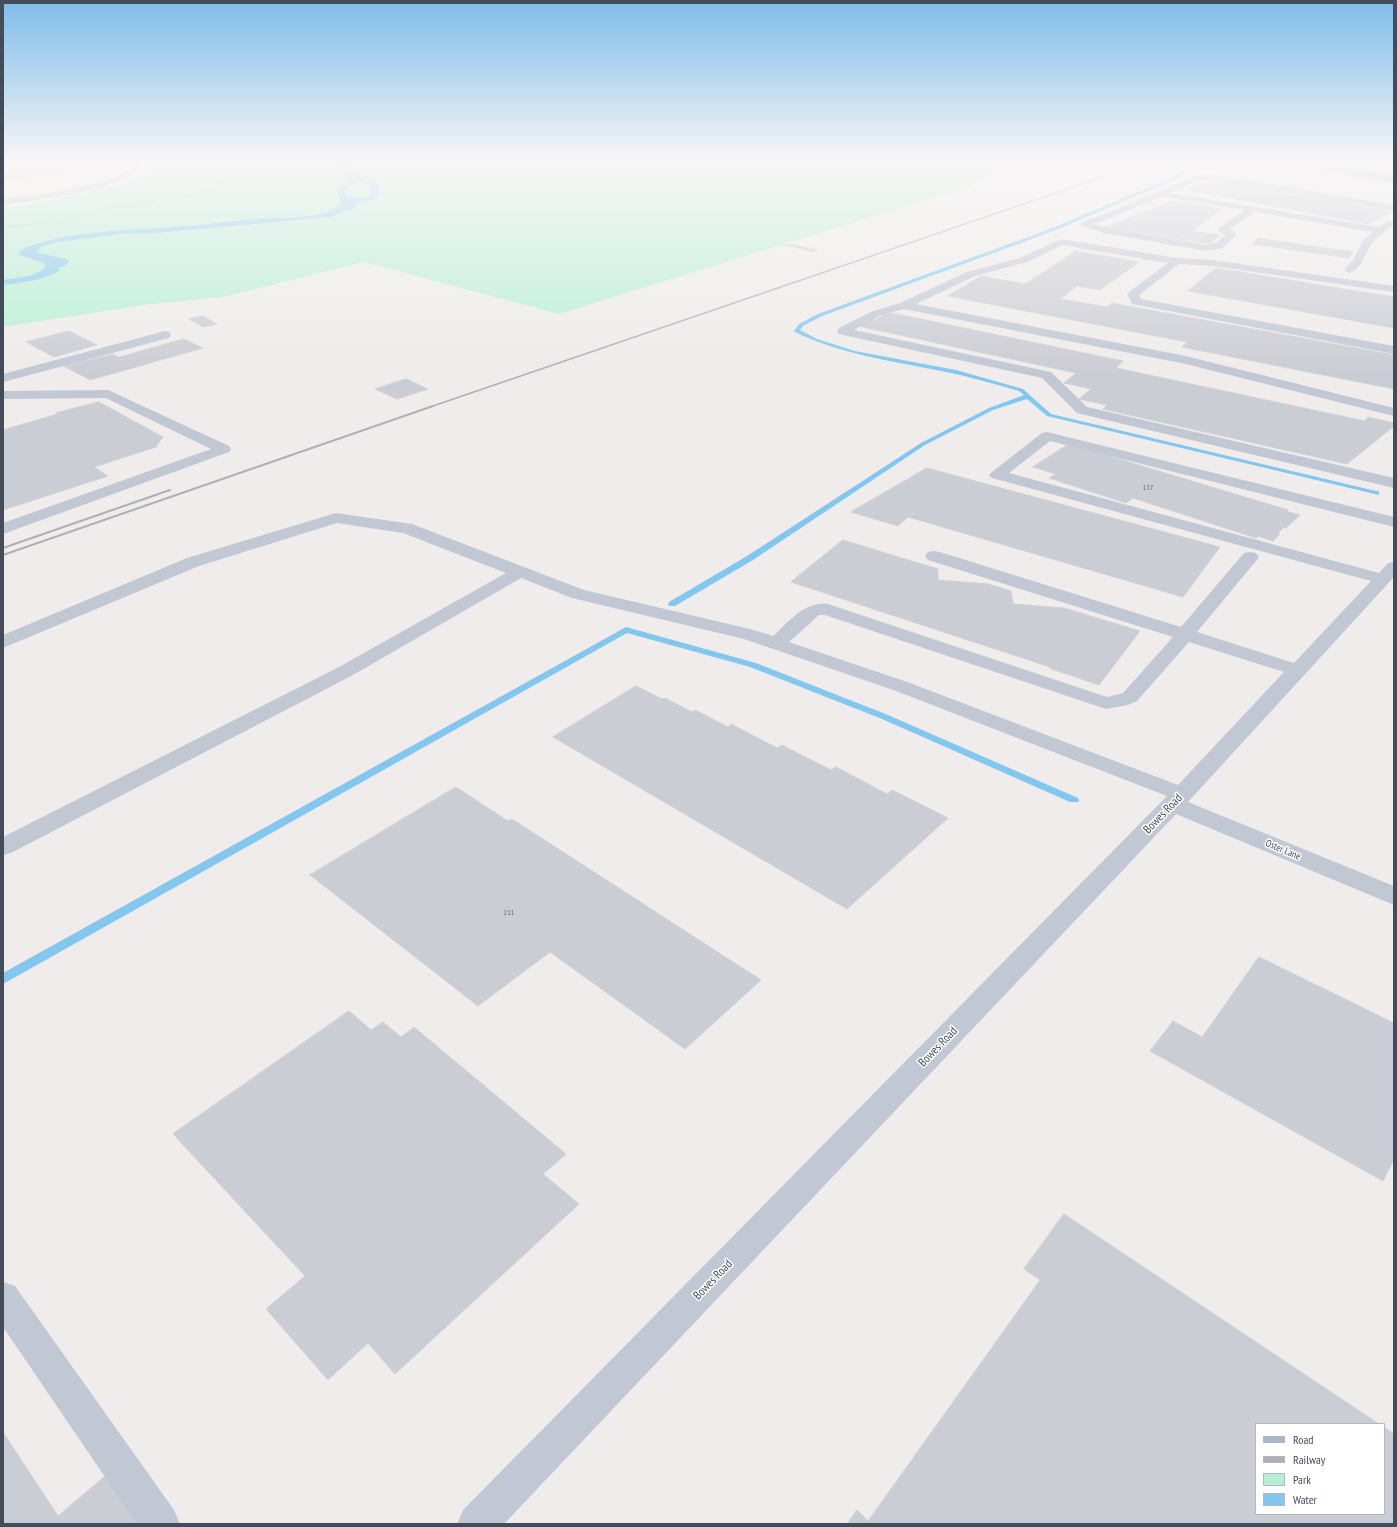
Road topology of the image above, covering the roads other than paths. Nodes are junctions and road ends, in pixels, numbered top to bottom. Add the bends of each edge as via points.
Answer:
1 (1110, 231) edge
2 (1225, 231) edge
3 (1380, 231) edge
4 (1177, 261) junction
5 (1349, 270) dead end
6 (1394, 288) edge
7 (904, 304) junction
8 (165, 335) dead end
9 (1394, 350) edge
10 (3, 378) edge
11 (3, 395) edge
12 (1394, 412) edge
13 (1394, 482) edge
14 (1394, 522) edge
15 (3, 529) edge
16 (934, 556) dead end
17 (1250, 557) dead end
18 (520, 572) junction
19 (1388, 573) edge
20 (1186, 635) junction
21 (3, 642) edge
22 (776, 644) junction
23 (1297, 670) junction
24 (1177, 799) junction
25 (3, 848) edge
26 (1394, 896) edge
27 (3, 1298) edge
28 (160, 1524) edge
29 (477, 1524) edge

1 - 2 street via 1207,248 1219,246 1232,234
3 - 5 street via 1368,241
4 - 6 street via 1213,263
4 - 7 street via 1061,242 1024,260 971,274
4 - 9 street via 1133,294 1136,302
7 - 12 street via 1186,360
7 - 13 street via 877,313 843,331 1046,375 1082,410
8 - 10 street
11 - 15 street via 108,394 224,449
14 - 19 street via 1047,436 996,474
16 - 20 street
17 - 20 street
18 - 21 street, Oster Lane via 406,528 336,518 193,562
18 - 22 street, Oster Lane via 578,594 750,635
18 - 25 street via 346,671
19 - 23 street, Bowes Road
20 - 22 street via 1130,697 1106,703 828,610 812,611
20 - 23 street
22 - 24 street, Oster Lane via 903,687 1060,748
23 - 24 street, Bowes Road
24 - 26 street, Oster Lane
24 - 29 street, Bowes Road
27 - 28 street

